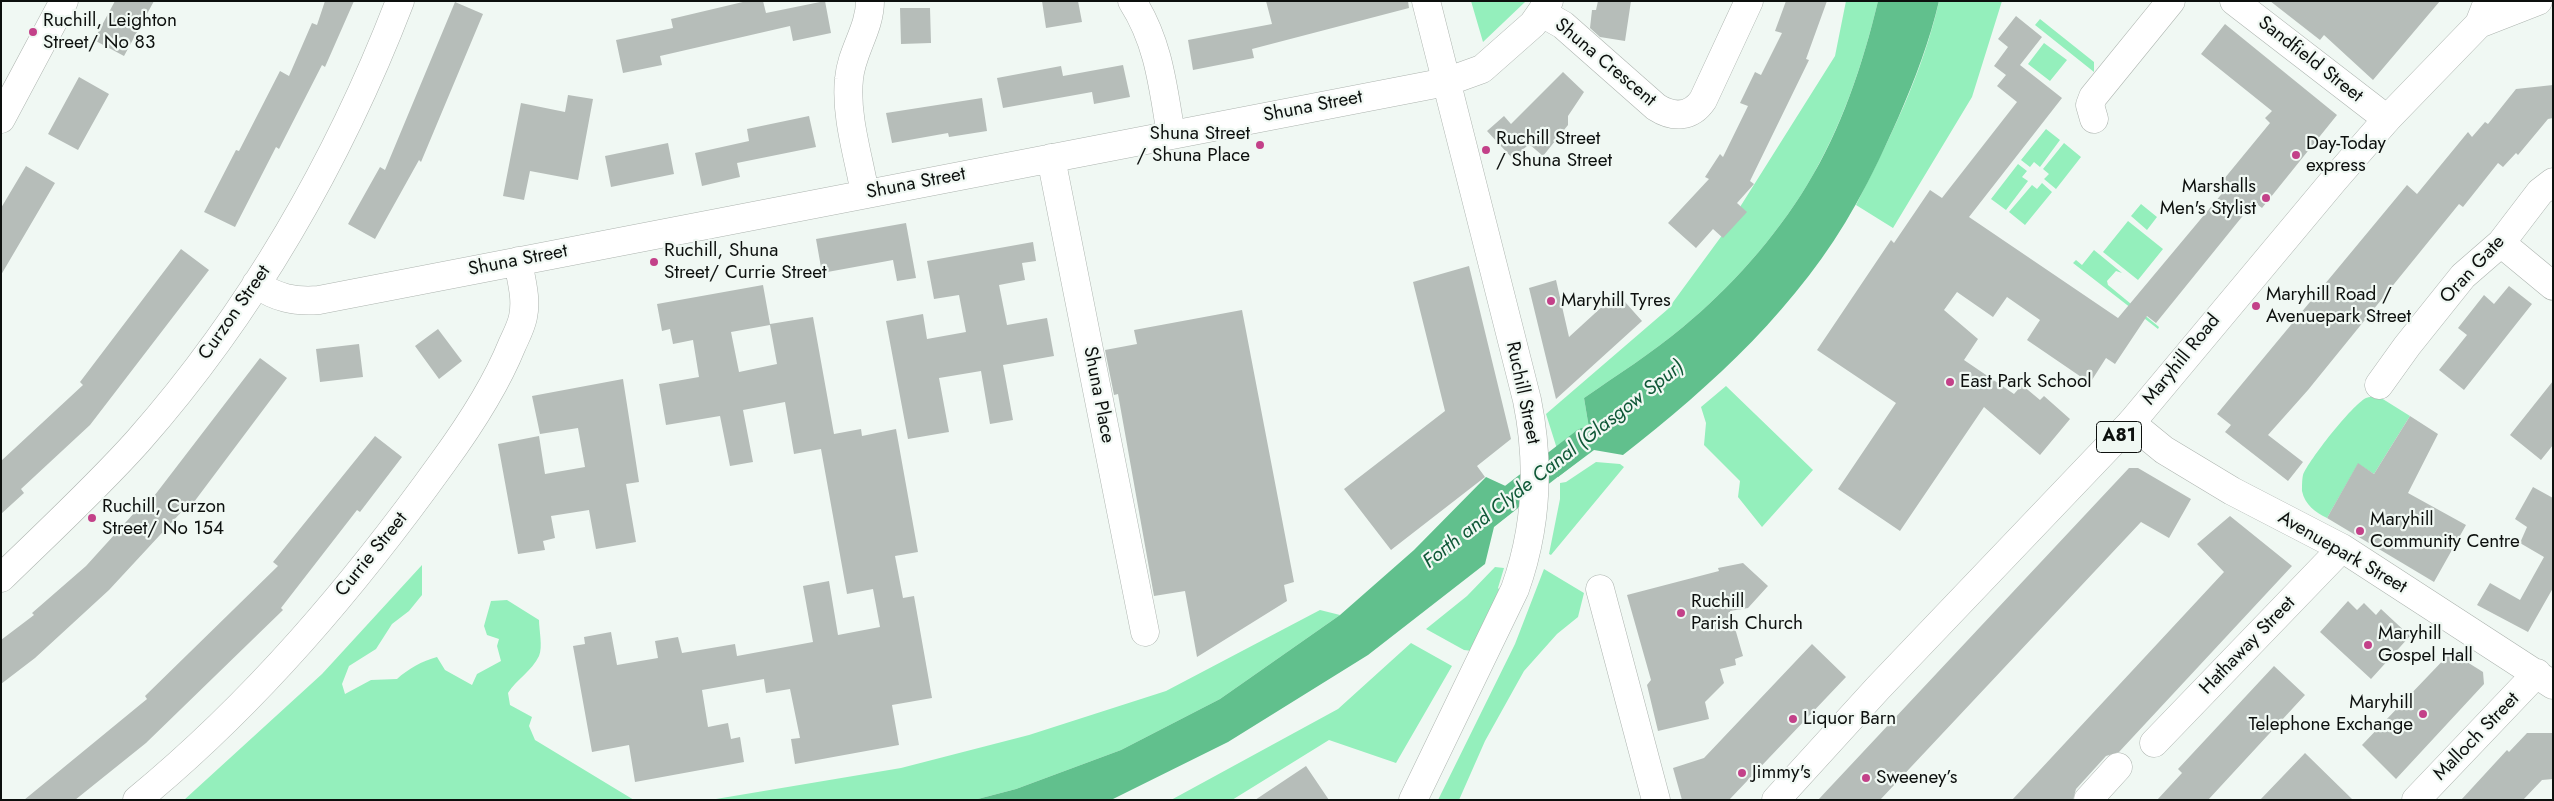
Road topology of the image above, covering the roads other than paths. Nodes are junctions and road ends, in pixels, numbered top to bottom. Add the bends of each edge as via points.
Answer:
1 (64, 1) edge
2 (400, 1) edge
3 (870, 1) edge
4 (1132, 1) edge
5 (1426, 1) edge
6 (1749, 1) edge
7 (2171, 1) edge
8 (2234, 1) edge
9 (2503, 1) edge
10 (2538, 1) edge
11 (1546, 7) edge
12 (2484, 13) edge
13 (1446, 82) junction
14 (1, 118) edge
15 (2094, 119) dead end
16 (2387, 119) junction
17 (1171, 135) junction
18 (1051, 158) junction
19 (2553, 182) edge
20 (865, 194) junction
21 (2501, 242) junction
22 (518, 261) junction
23 (256, 284) junction
24 (2553, 286) edge
25 (2379, 385) dead end
26 (2131, 424) junction
27 (2342, 548) junction
28 (1, 578) edge
29 (1600, 589) dead end
30 (1145, 632) dead end
31 (2545, 679) edge
32 (2154, 743) dead end
33 (2118, 767) dead end
34 (137, 800) edge
35 (1413, 800) edge
36 (1656, 800) edge
37 (1776, 800) edge
38 (2088, 800) edge
39 (2416, 800) edge

1 - 14 street
2 - 23 street, Curzon Street via 348,124
3 - 20 street via 848,89
4 - 17 street via 1149,30 1158,56
5 - 13 street, Ruchill Street
6 - 11 street, Shuna Crescent via 1703,100 1694,110 1680,115 1669,114 1656,106
7 - 15 street via 2093,97 2090,105
8 - 16 street, Sandfield Street
9 - 12 street, A81
10 - 12 street, Maryhill Road / A81
11 - 13 street, Shuna Street via 1533,24 1482,69
12 - 16 street, Maryhill Road / A81
13 - 17 street, Shuna Street
13 - 35 street, Ruchill Street via 1532,425 1535,485 1524,564 1498,627
16 - 26 street, Maryhill Road / A81 via 2225,308
17 - 18 street, Shuna Street
18 - 20 street, Shuna Street
18 - 30 street, Shuna Place
19 - 21 street, Oran Gate via 2540,192
20 - 22 street, Shuna Street
21 - 24 street
21 - 25 street, Oran Gate via 2463,276
22 - 23 street, Shuna Street via 304,301 279,297
22 - 34 street, Currie Street via 524,300 523,320 492,387 447,457 386,540 297,645 236,710
23 - 28 street, Curzon Street via 209,351 137,442
26 - 27 street, Avenuepark Street via 2164,450 2224,486
26 - 37 street, Maryhill Road / A81 via 1878,688
27 - 31 street, Avenuepark Street
27 - 32 street, Hathaway Street
29 - 36 street
31 - 39 street, Malloch Street
33 - 38 street

